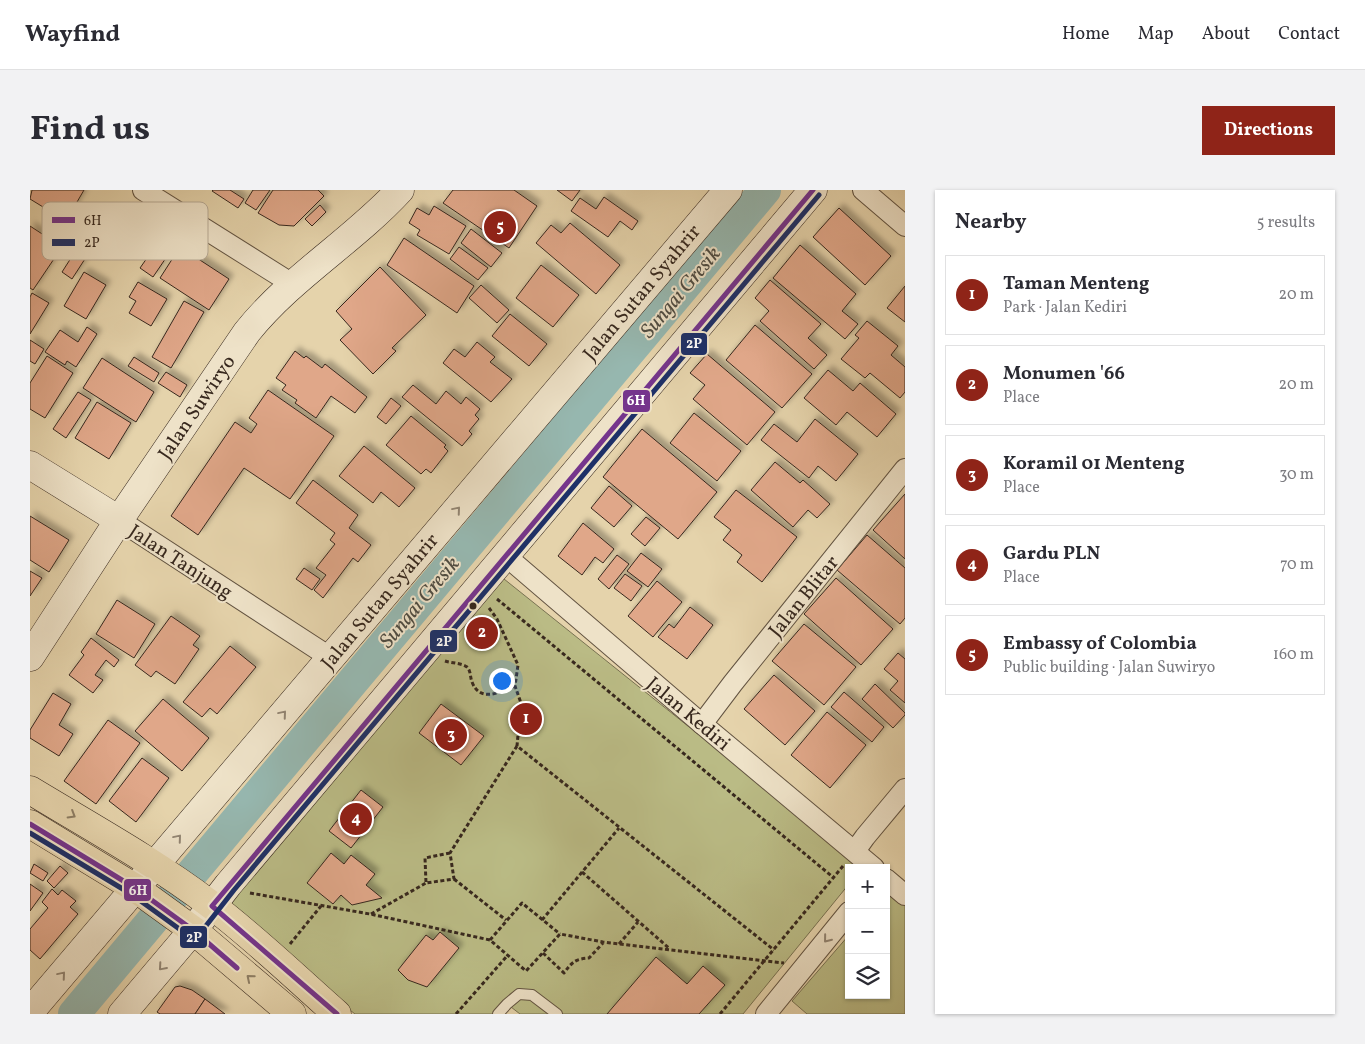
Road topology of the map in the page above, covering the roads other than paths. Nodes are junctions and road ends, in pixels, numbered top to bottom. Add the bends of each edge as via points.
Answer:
1 (143, 190) edge
2 (400, 190) edge
3 (728, 190) edge
4 (813, 190) edge
5 (863, 190) edge
6 (162, 202) edge
7 (905, 226) edge
8 (208, 231) edge
9 (294, 285) junction
10 (30, 465) edge
11 (905, 469) edge
12 (119, 520) junction
13 (506, 556) junction
14 (30, 656) edge
15 (331, 658) junction
16 (702, 724) junction
17 (30, 790) edge
18 (905, 790) edge
19 (30, 824) edge
20 (855, 851) junction
21 (870, 864) edge
22 (157, 867) junction
23 (890, 882) edge
24 (138, 890) junction
25 (905, 895) edge
26 (216, 897) junction
27 (845, 917) edge
28 (190, 928) junction
29 (774, 1011) edge
30 (30, 1012) edge
31 (122, 1014) edge
32 (292, 1014) edge
33 (337, 1014) edge
34 (498, 1014) edge
35 (557, 1014) edge

1 - 6 street
2 - 9 street, Jalan Suwiryo
15 -> 3 street, Jalan Sutan Syahrir
4 - 13 street
5 - 7 street
8 - 9 street
9 - 12 street, Jalan Suwiryo via 274,300 247,332
10 - 12 street, Jalan Tanjung
11 - 16 street, Jalan Blitar
12 - 14 street, Jalan Suwiryo
12 - 15 street, Jalan Tanjung
13 - 16 street, Jalan Kediri
13 - 26 street
22 -> 15 street, Jalan Sutan Syahrir
16 - 20 street, Jalan Kediri
17 -> 22 main road
18 - 20 street
19 - 24 main road
20 - 21 street, Jalan Kediri
22 - 24 street, Jalan Sutan Syahrir
22 - 26 main road
23 - 25 street
24 - 28 main road
30 -> 24 street, Jalan Sutan Syahrir
26 - 28 street
26 - 33 main road
27 -> 29 street via 804,966
28 -> 31 street
32 -> 28 main road
34 - 35 lane via 519,994 532,995

